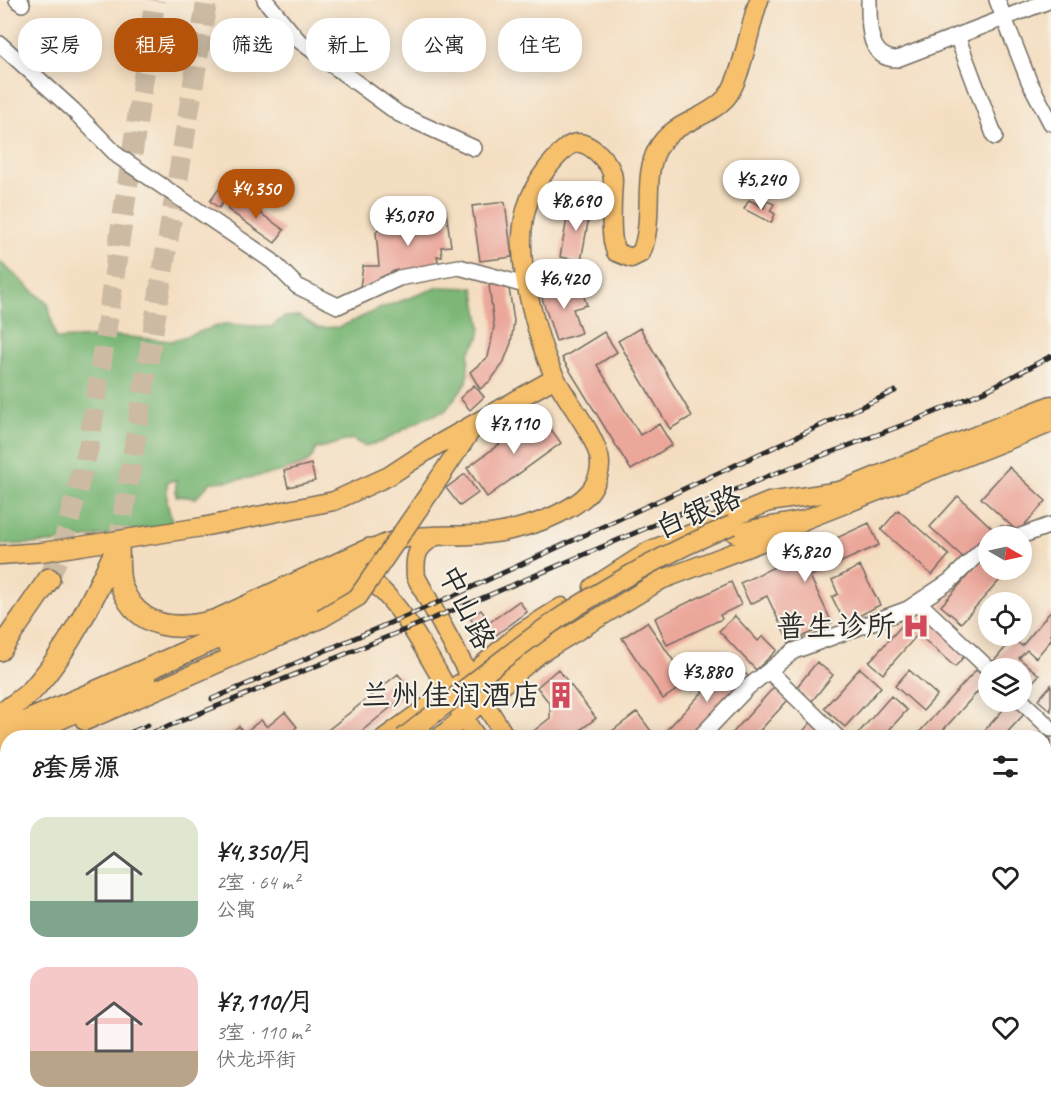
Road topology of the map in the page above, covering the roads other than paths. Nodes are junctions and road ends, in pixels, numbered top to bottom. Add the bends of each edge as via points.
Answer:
1 (265, 0) edge
2 (869, 0) edge
3 (997, 0) edge
4 (1051, 0) edge
5 (759, 5) edge
6 (1005, 18) junction
7 (957, 36) junction
8 (0, 44) edge
9 (1051, 123) edge
10 (995, 137) dead end
11 (474, 148) dead end
12 (525, 285) junction
13 (555, 378) junction
14 (1051, 405) edge
15 (476, 422) junction
16 (1051, 423) edge
17 (840, 491) junction
18 (804, 520) junction
19 (1051, 525) edge
20 (733, 529) junction
21 (1032, 532) edge
22 (436, 536) junction
23 (370, 549) junction
24 (978, 554) edge
25 (0, 555) edge
26 (368, 576) junction
27 (49, 579) tunnel mouth
28 (919, 603) junction
29 (0, 650) edge
30 (978, 659) edge
31 (769, 671) junction
32 (469, 676) junction
33 (449, 690) junction
34 (482, 699) junction
35 (1032, 710) edge
36 (0, 715) edge
37 (462, 717) junction
38 (1051, 729) edge
39 (7, 730) edge
40 (38, 730) edge
41 (59, 730) edge
42 (395, 730) edge
43 (413, 730) edge
44 (431, 730) edge
45 (448, 730) edge
46 (471, 730) edge
47 (501, 730) edge
48 (707, 730) edge
49 (830, 730) edge

1 - 11 street via 297,39 399,114
2 - 7 street via 872,38 882,57 897,58
3 - 6 street
4 - 6 street
5 - 12 main road via 730,93 716,107 678,126 655,154 648,237 641,254 631,258 616,252 611,241 614,213 609,165 591,147 575,143 566,146 537,179 525,209
6 - 7 street
6 - 9 street via 1029,81
7 - 10 street
8 - 12 street via 118,156 272,261 297,286 338,306 399,278 459,267
12 - 13 main road
13 - 15 main road
13 - 22 main road via 599,456 600,471 591,491 572,507 530,524 501,532
14 - 17 main road, 白银路
15 - 25 main road via 389,476 334,501 202,527
15 - 41 main road, bridge via 358,597 322,618 132,703
16 - 18 main road, 白银路
17 - 20 main road, 白银路
17 - 32 main road via 769,502 649,551 520,633
18 - 20 main road, 白银路
18 - 34 main road via 780,535 661,580 538,654
19 - 21 street
20 - 43 main road, 白银路, bridge via 680,547 606,588 562,616
20 - 44 main road, 白银路 via 567,624
22 - 23 main road via 406,537
22 - 32 main road, 中山路 via 422,543 417,554 416,577
23 - 26 main road via 355,562 355,568
23 - 36 highway via 217,620 191,628 154,623 137,610 122,587 118,546 65,647 35,687
24 - 28 street
26 - 33 main road, 中山路 via 399,612
26 - 39 highway via 347,577 324,585 208,642
26 - 40 main road via 354,587
27 - 29 highway
28 - 30 street
28 - 31 street via 794,651
31 - 48 street
31 - 49 street
32 - 33 main road
32 - 34 main road, 中山路
33 - 37 main road, 中山路
33 - 42 main road
34 - 37 main road
34 - 47 main road, 中山路
35 - 38 street
37 - 45 main road
37 - 46 main road, 中山路

